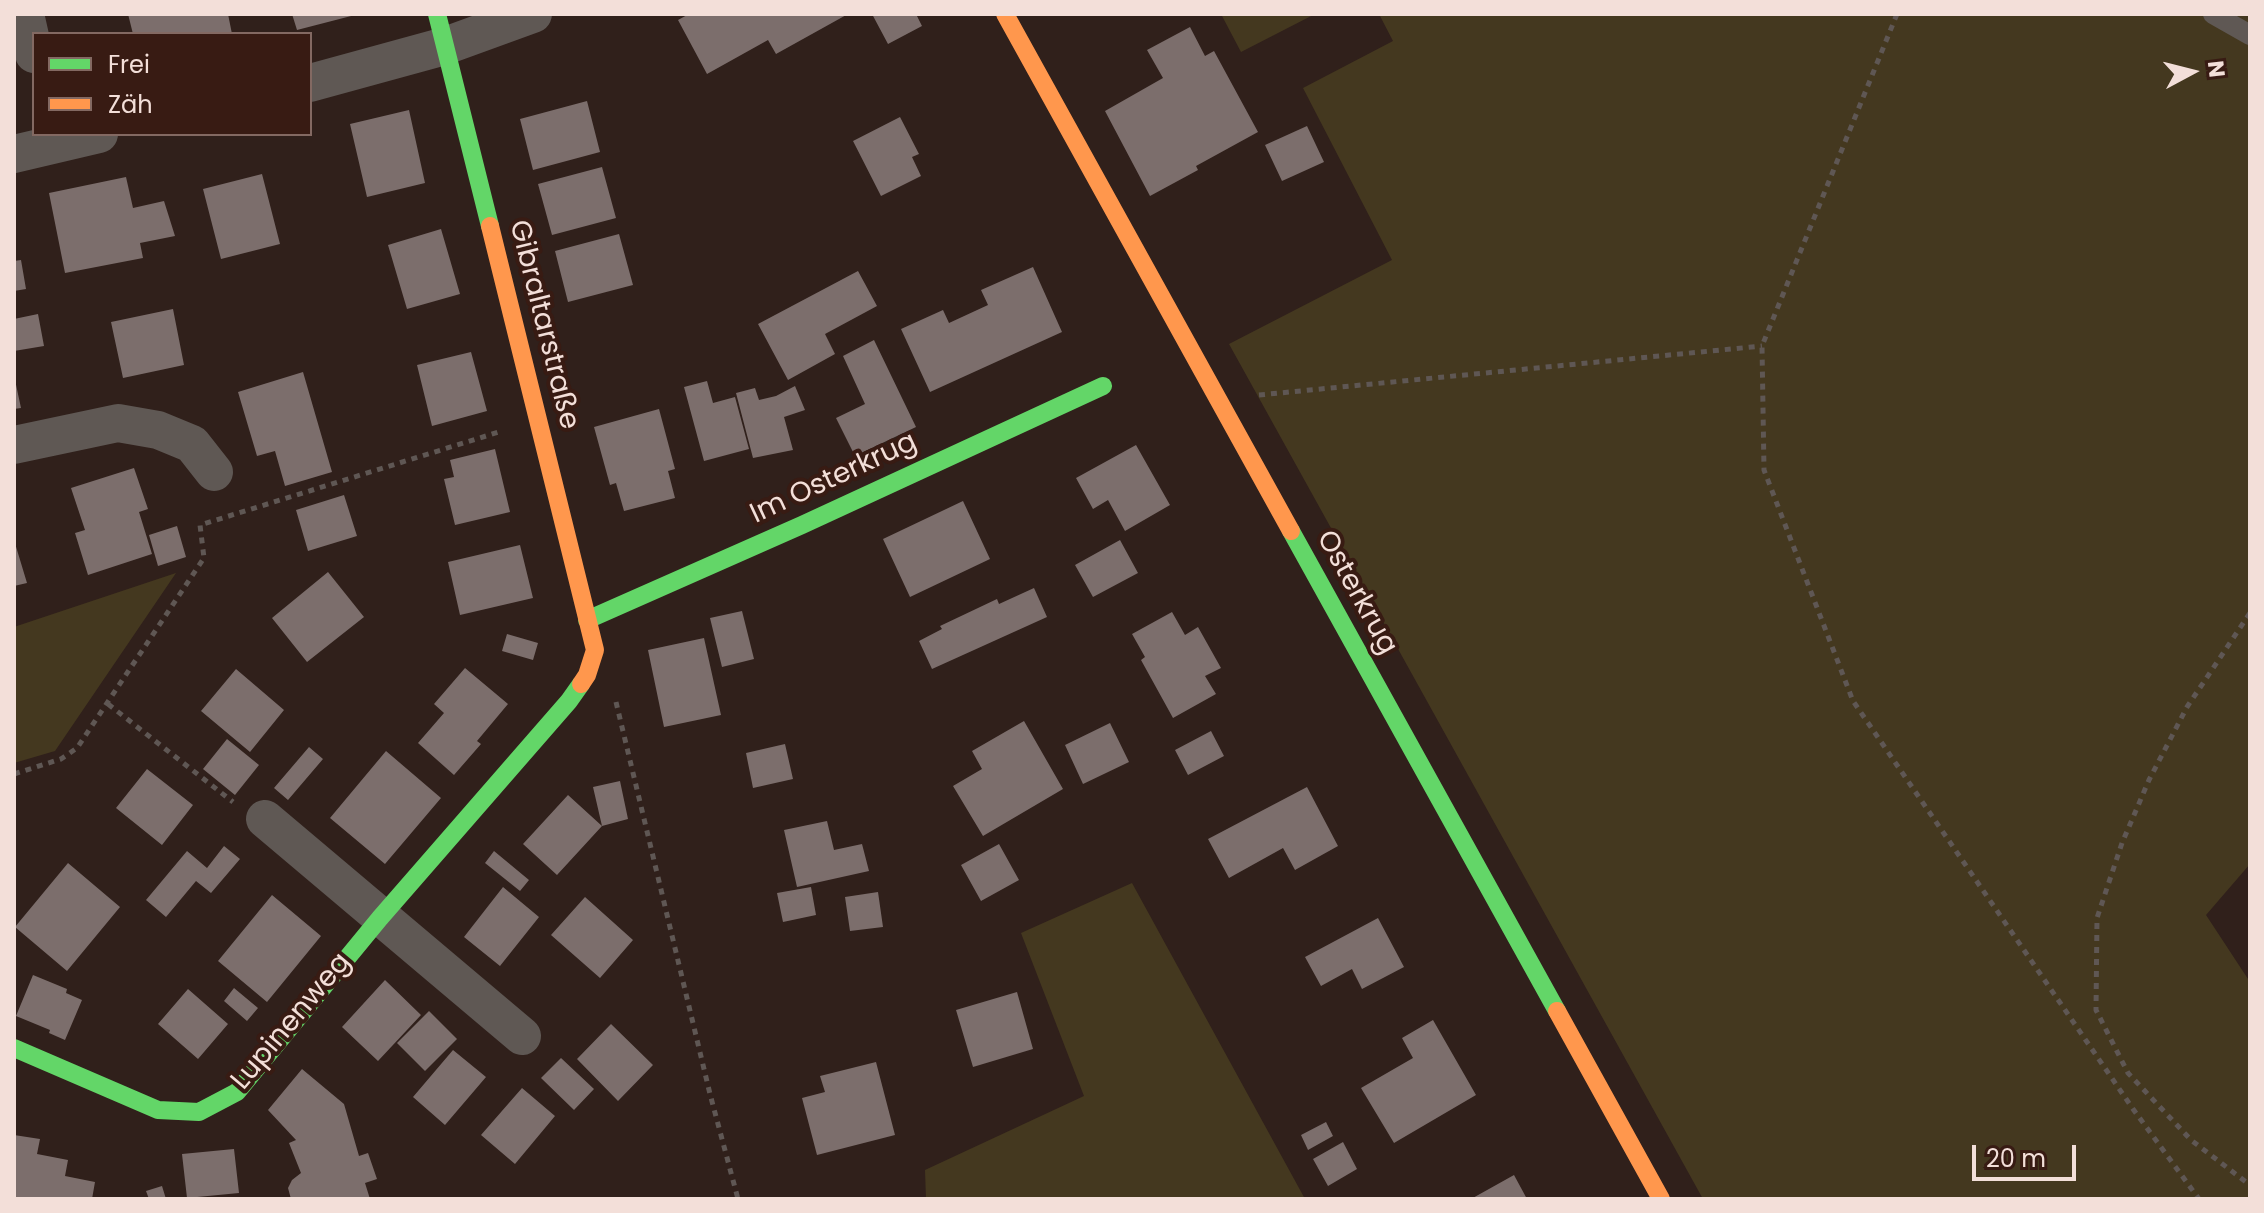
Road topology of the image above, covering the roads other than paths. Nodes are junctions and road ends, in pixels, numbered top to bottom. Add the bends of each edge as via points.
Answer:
1 (25, 14) edge
2 (533, 14) edge
3 (1005, 14) edge
4 (2213, 14) edge
5 (441, 30) edge
6 (2250, 35) edge
7 (32, 45) edge
8 (312, 82) edge
9 (81, 136) edge
10 (54, 139) edge
11 (14, 154) edge
12 (1103, 386) dead end
13 (14, 445) edge
14 (214, 472) dead end
15 (587, 620) junction
16 (595, 650) joint
17 (265, 819) road end
18 (380, 918) junction
19 (522, 1036) dead end
20 (14, 1048) edge
21 (1661, 1199) edge

1 - 7 street
2 - 5 street
3 - 21 street, Osterkrug
4 - 6 lane
5 - 8 street
5 - 15 street, Gibraltarstraße
9 - 10 street
10 - 11 street
12 - 15 street, Im Osterkrug
13 - 14 street via 118,423 158,430 192,444
15 - 16 street, Gibraltarstraße
16 - 18 street, Lupinenweg via 587,675 569,701
17 - 18 street
18 - 19 street
18 - 20 street, Lupinenweg via 237,1092 199,1112 158,1110

